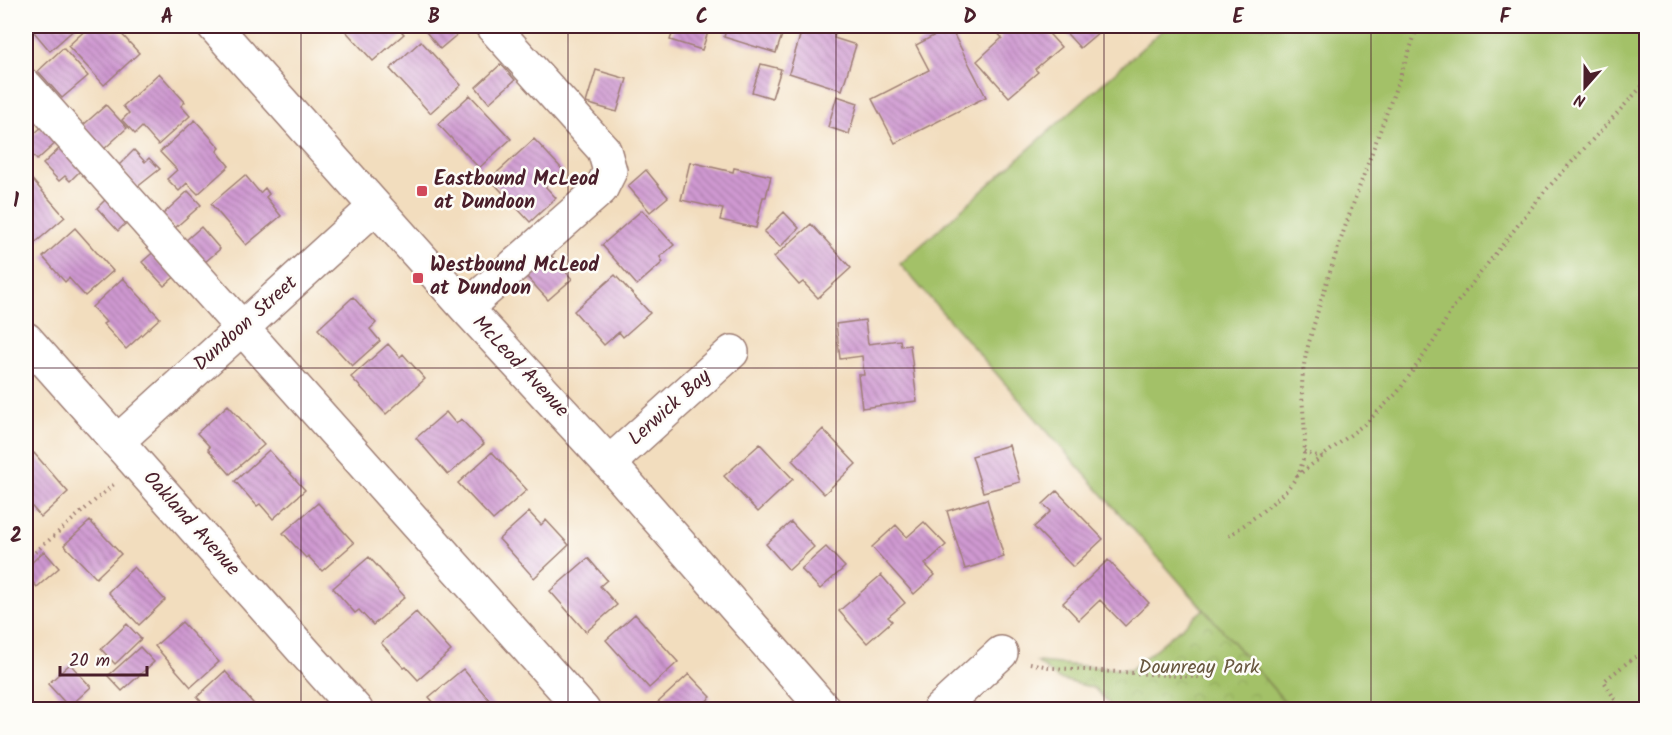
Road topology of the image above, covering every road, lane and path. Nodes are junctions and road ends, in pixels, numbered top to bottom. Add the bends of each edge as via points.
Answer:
1 (214, 26) edge
2 (492, 26) edge
3 (1418, 26) edge
4 (1647, 82) edge
5 (26, 86) edge
6 (375, 207) junction
7 (466, 308) junction
8 (242, 328) junction
9 (26, 339) edge
10 (732, 352) dead end
11 (1304, 451) junction
12 (127, 453) junction
13 (1323, 457) junction
14 (609, 463) junction
15 (1297, 476) junction
16 (1228, 536) dead end
17 (26, 560) edge
18 (1647, 652) edge
19 (1001, 654) joint
20 (1212, 678) dead end
21 (356, 710) edge
22 (583, 710) edge
23 (825, 710) edge
24 (939, 710) edge
25 (1621, 710) edge

1 - 6 street, McLeod Avenue
2 - 7 street via 604,150 610,171 601,189
3 - 11 path via 1360,182 1306,353 1302,389
4 - 13 path via 1544,192 1452,309 1397,393
5 - 8 street
6 - 7 street, McLeod Avenue
6 - 8 street, Dundoon Street
7 - 14 street, McLeod Avenue
8 - 12 street, Dundoon Street
8 - 22 street
9 - 12 street, Oakland Avenue
10 - 14 street, Lerwick Bay
11 - 13 path
11 - 15 path
12 - 17 path
12 - 21 street, Oakland Avenue
13 - 15 path
14 - 23 street, McLeod Avenue
15 - 16 path via 1276,499
18 - 25 path via 1632,658 1604,681
19 - 20 path via 1053,668
19 - 24 street

